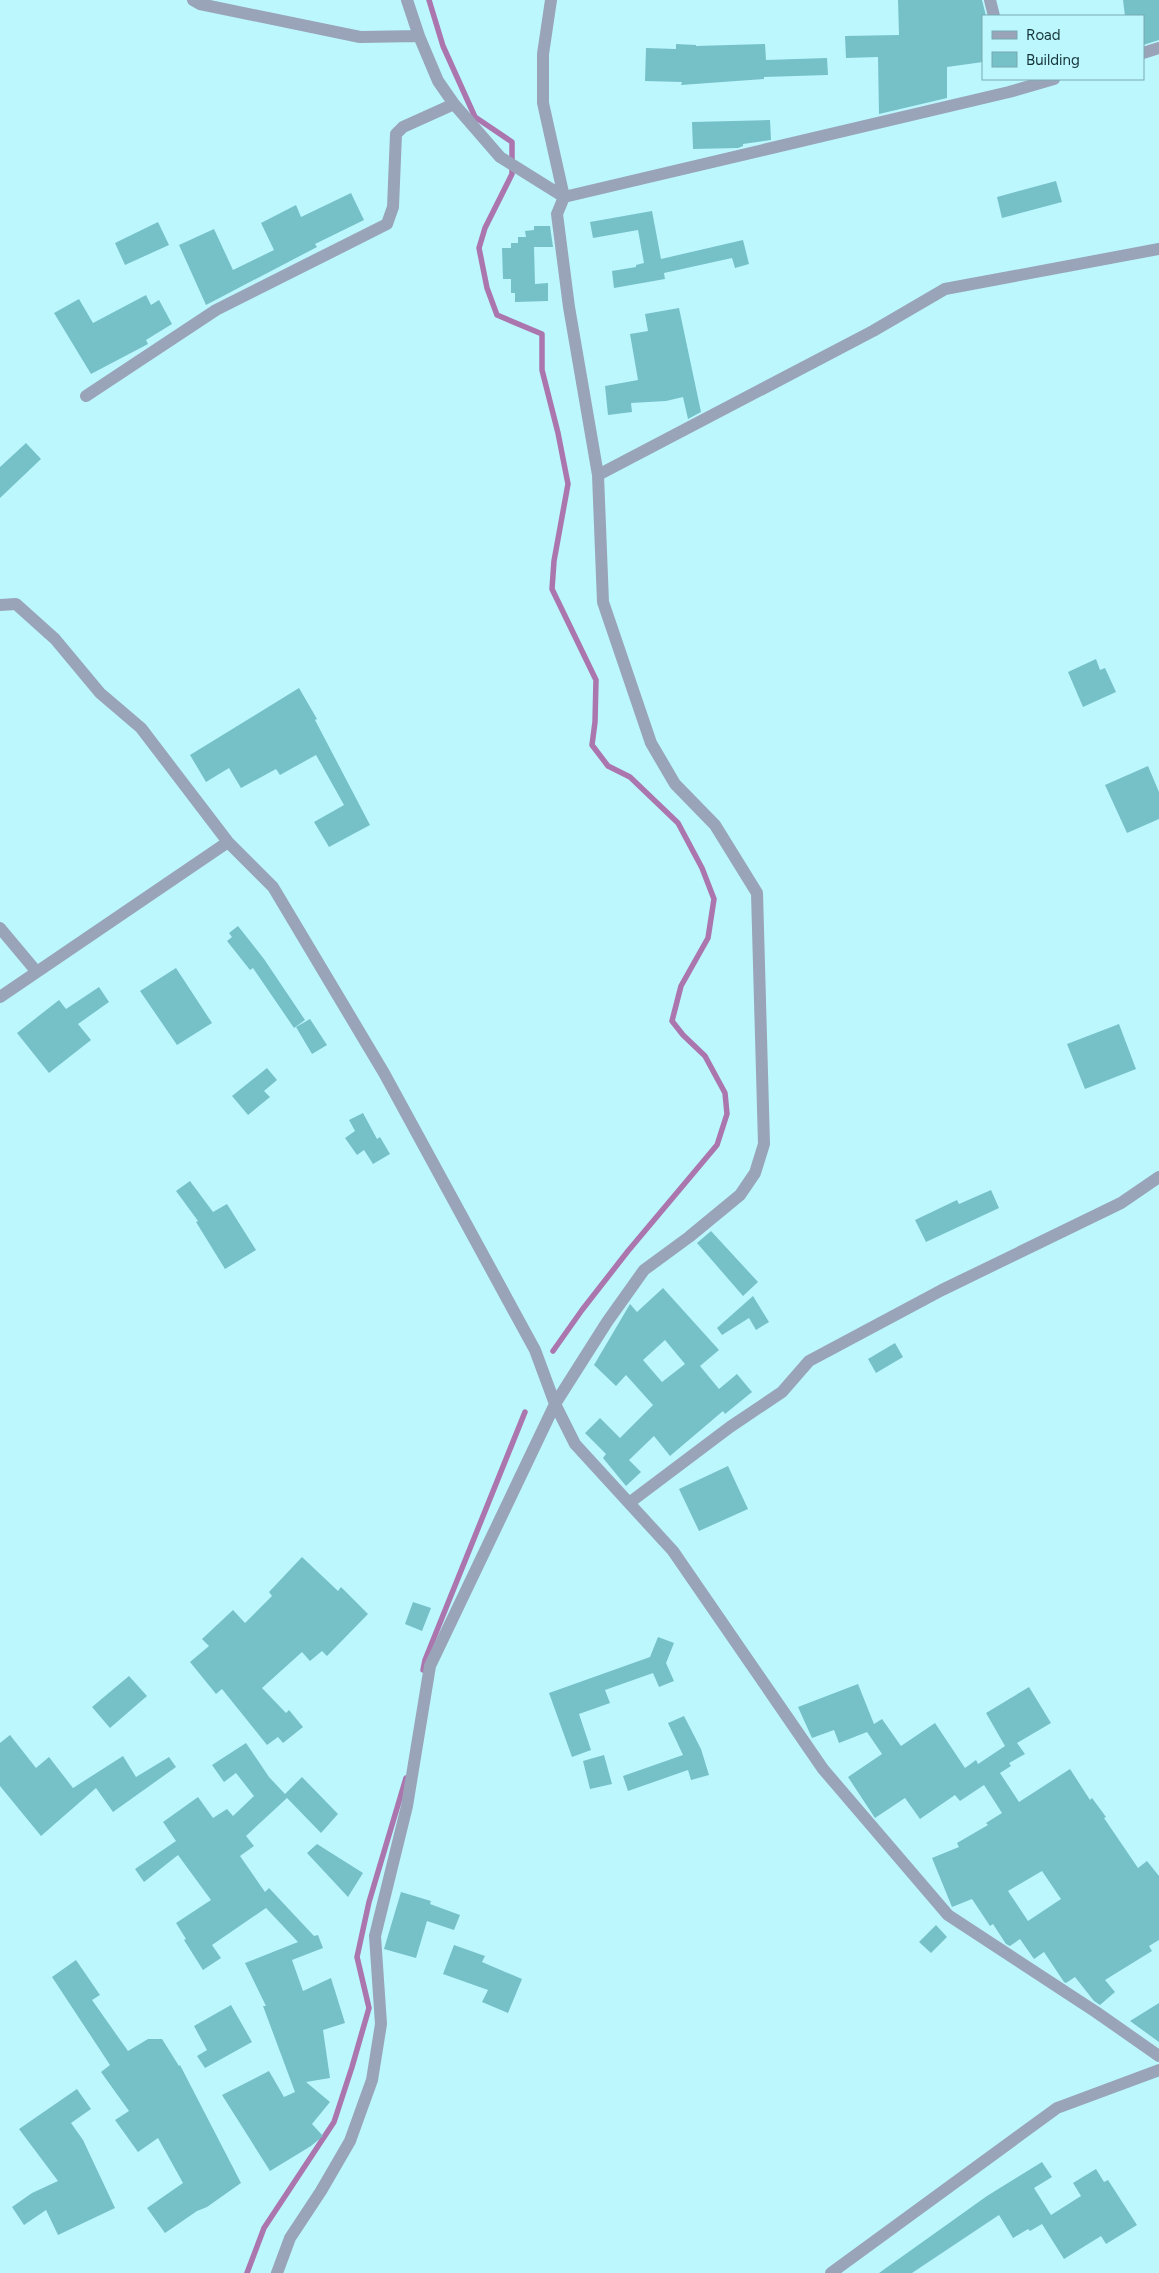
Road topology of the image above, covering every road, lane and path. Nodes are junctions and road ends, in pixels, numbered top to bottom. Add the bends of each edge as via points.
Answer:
1 (193, 0) edge
2 (407, 0) edge
3 (551, 0) edge
4 (990, 0) edge
5 (994, 15) edge
6 (419, 36) junction
7 (1159, 48) edge
8 (1144, 53) edge
9 (1007, 80) edge
10 (1051, 80) edge
11 (1010, 92) junction
12 (454, 104) junction
13 (564, 197) junction
14 (1159, 249) edge
15 (86, 396) dead end
16 (598, 475) junction
17 (0, 605) edge
18 (228, 842) junction
19 (0, 928) edge
20 (36, 971) junction
21 (0, 997) edge
22 (1159, 1177) edge
23 (555, 1404) junction
24 (629, 1503) junction
25 (1159, 2056) edge
26 (1159, 2070) edge
27 (277, 2273) edge
28 (831, 2273) edge

1 - 6 street via 360,37
2 - 6 street
3 - 13 street via 543,54 543,103
4 - 5 street
6 - 12 street via 438,81
7 - 8 street
9 - 11 street
10 - 11 street
11 - 13 street
12 - 13 street via 500,157
12 - 15 street via 403,127 396,134 393,207 388,224 216,310
13 - 16 street via 557,214 569,307
14 - 16 street via 945,289 873,331
16 - 23 street via 603,602 651,743 675,784 715,824 756,893 764,1144 755,1173 740,1195 644,1270
17 - 18 street via 16,604 55,638 100,693 142,728
18 - 20 street
18 - 23 street via 273,887 384,1073 535,1350
19 - 20 street
20 - 21 street
22 - 24 street via 1120,1203 942,1290 809,1361 782,1392
23 - 24 street via 576,1444
23 - 27 street via 430,1666 407,1806 375,1936 381,2024 372,2080 350,2141 290,2238
24 - 25 street via 673,1551 823,1769 948,1915
26 - 28 street via 1057,2108

